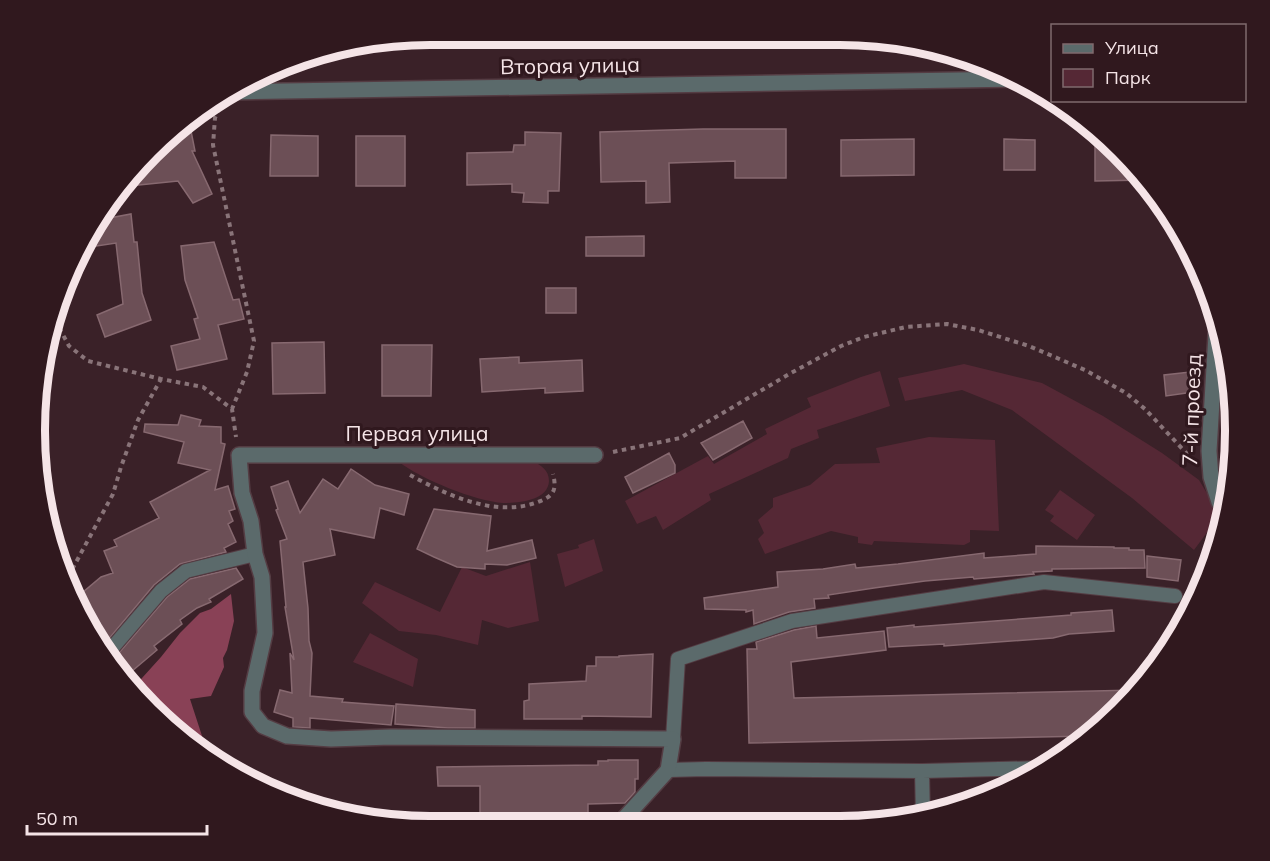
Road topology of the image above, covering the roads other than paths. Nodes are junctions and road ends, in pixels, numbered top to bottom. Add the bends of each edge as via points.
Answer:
1 (998, 79) edge
2 (239, 97) edge
3 (1215, 345) edge
4 (595, 455) road end
5 (1219, 497) edge
6 (255, 554) junction
7 (1175, 596) dead end
8 (112, 648) edge
9 (673, 739) junction
10 (1024, 768) edge
11 (668, 770) junction
12 (922, 771) junction
13 (922, 807) edge
14 (626, 816) edge

1 - 2 street, Вторая улица
3 - 5 street, 7-й проезд via 1209,451 1211,477
4 - 6 street, Первая улица via 239,455 242,493
6 - 8 lane via 186,571 161,591
6 - 9 street via 262,576 265,633 252,691 252,712 263,726 287,736 331,739
7 - 9 lane via 1044,582 792,621 678,659
9 - 11 street
10 - 12 lane
11 - 12 lane
11 - 14 street
12 - 13 lane

